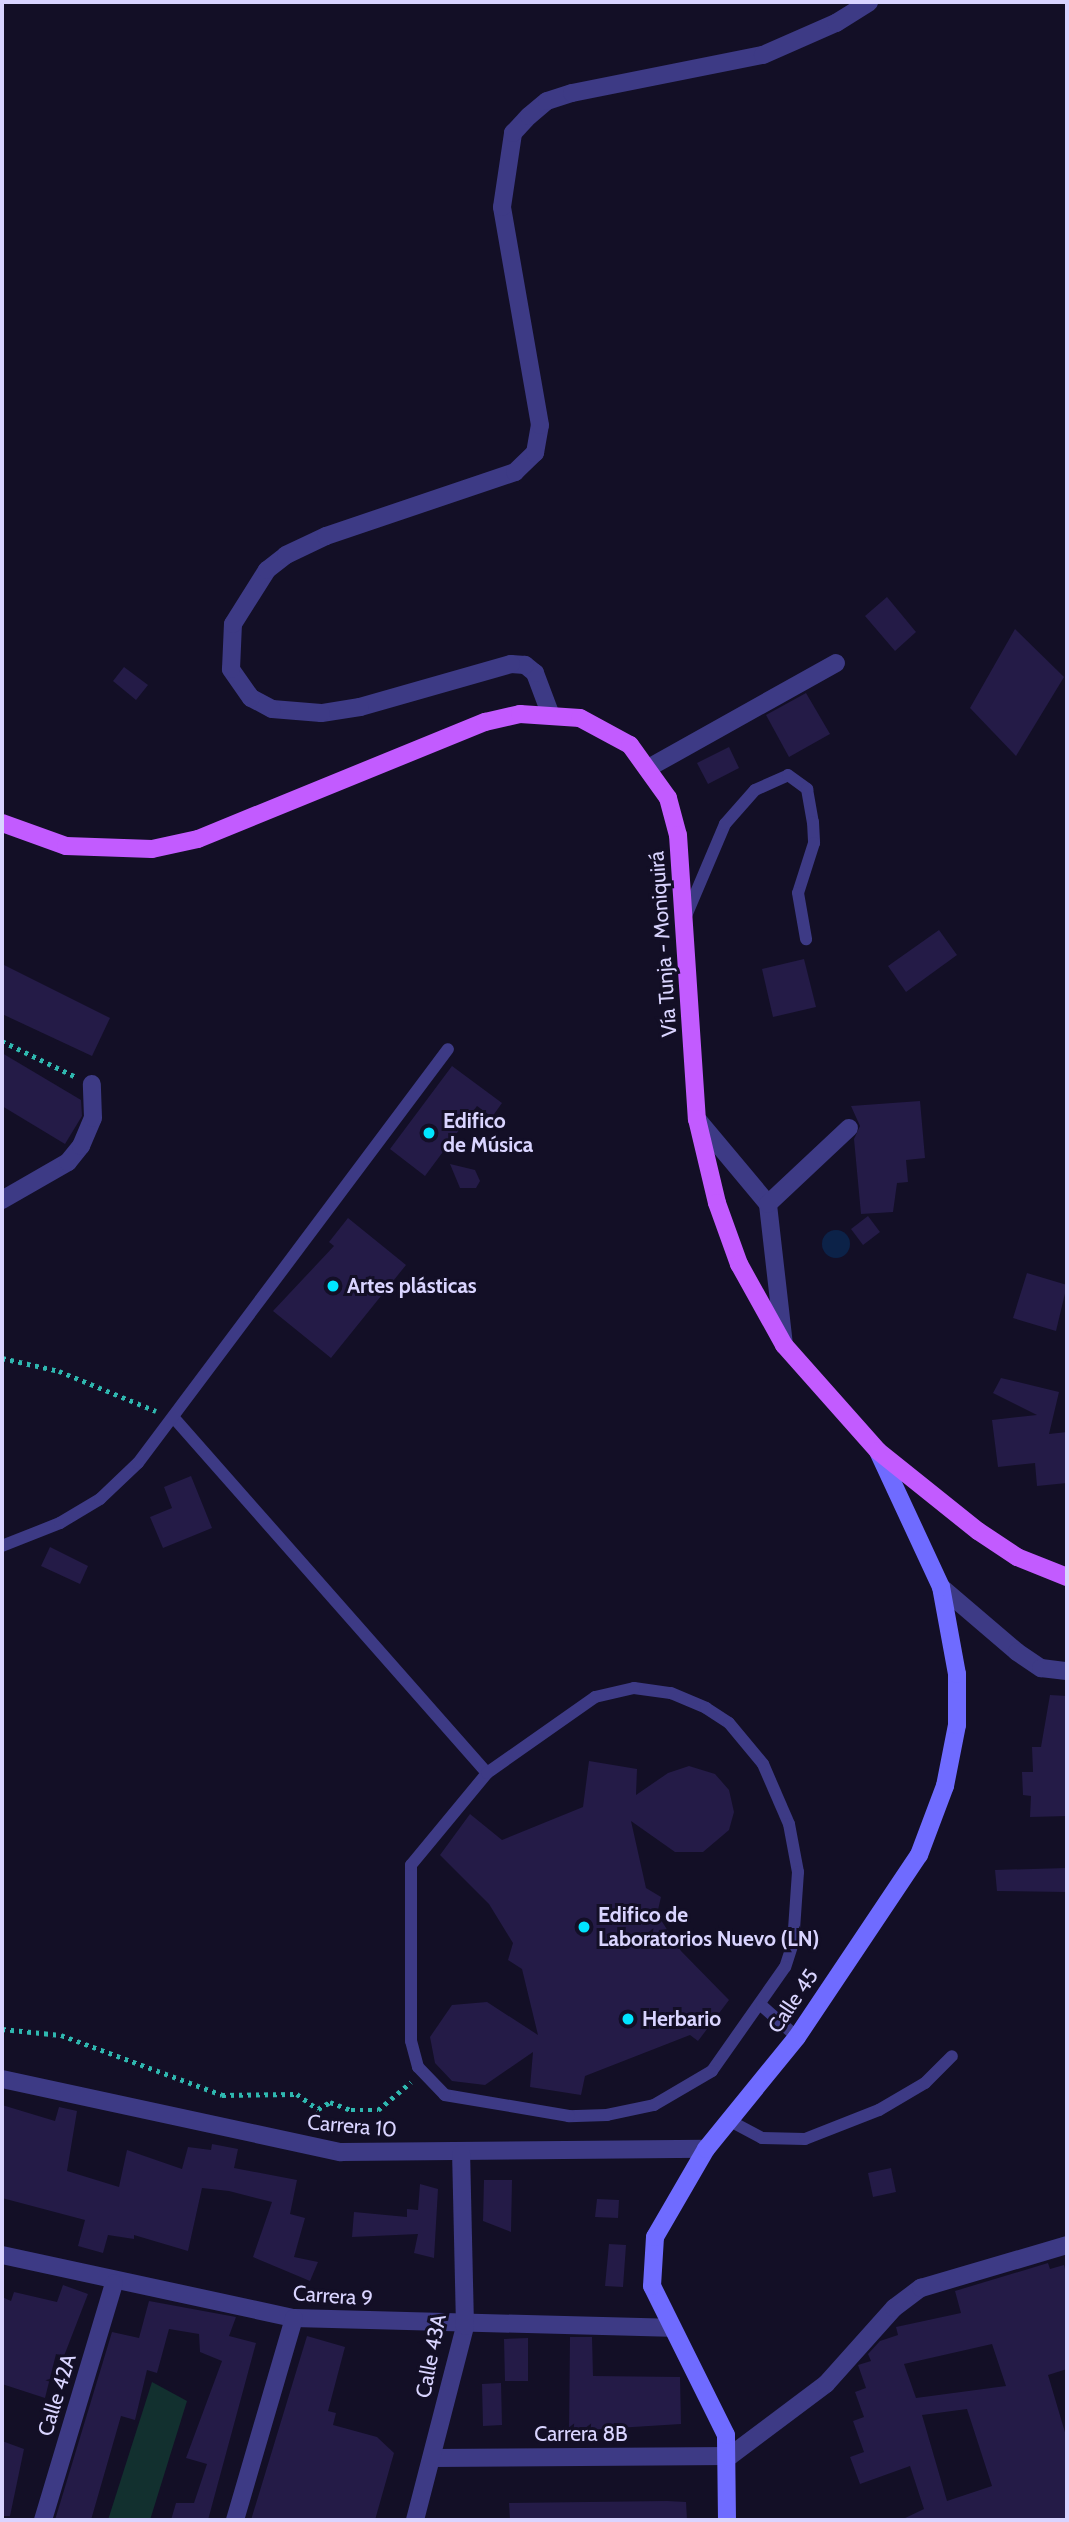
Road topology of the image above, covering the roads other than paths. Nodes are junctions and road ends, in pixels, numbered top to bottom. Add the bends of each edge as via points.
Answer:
1 (869, 2) edge
2 (836, 663) dead end
3 (550, 713) junction
4 (650, 767) junction
5 (2, 823) edge
6 (686, 916) junction
7 (806, 939) dead end
8 (448, 1049) dead end
9 (92, 1084) road end
10 (697, 1119) junction
11 (849, 1128) dead end
12 (2, 1200) edge
13 (768, 1204) junction
14 (784, 1345) junction
15 (173, 1418) junction
16 (878, 1451) junction
17 (2, 1546) edge
18 (1067, 1577) edge
19 (941, 1587) junction
20 (1067, 1671) edge
21 (487, 1773) junction
22 (762, 2006) junction
23 (797, 2037) junction
24 (952, 2056) dead end
25 (2, 2079) edge
26 (732, 2122) junction
27 (706, 2149) junction
28 (461, 2154) junction
29 (1067, 2245) edge
30 (2, 2255) edge
31 (114, 2283) junction
32 (294, 2318) junction
33 (464, 2326) junction
34 (668, 2328) junction
35 (730, 2456) junction
36 (432, 2458) junction
37 (419, 2514) edge
38 (43, 2520) edge
39 (236, 2520) edge
40 (727, 2520) edge

1 - 3 street via 826,28 763,55 572,93 547,101 529,116 513,133 502,206 540,425 535,453 515,472 326,536 286,555 267,570 233,624 231,669 251,698 272,709 321,713 360,707 511,664 525,664 535,673
2 - 4 street
3 - 4 main road, Vía Tunja - Moniquirá via 603,728
3 - 5 main road, Vía Tunja - Moniquirá via 485,722 198,839 152,849 66,846
4 - 6 main road, Vía Tunja - Moniquirá via 668,798 678,835
6 - 7 lane via 725,824 755,790 788,775 807,789 813,822 814,844 798,893
6 - 10 main road, Vía Tunja - Moniquirá
8 - 15 lane
9 - 12 street via 93,1118 81,1146 68,1162
10 - 13 street
10 - 14 main road, Vía Tunja - Moniquirá via 716,1203 739,1264
11 - 13 street
13 - 14 street
14 - 16 main road, Vía Tunja - Moniquirá
15 - 17 lane via 100,1499 60,1523
15 - 21 lane
16 - 18 main road, Vía Tunja - Moniquirá via 978,1531 1017,1557
16 - 19 street, Calle 45
19 - 20 street via 1017,1652 1041,1668
19 - 23 street, Calle 45 via 957,1674 957,1725 945,1786 919,1855
21 - 22 lane via 574,1711 614,1691 671,1693 729,1723 750,1744 775,1787 798,1872 793,1943
21 - 22 lane via 415,1857 409,1873 411,2041 418,2067 435,2088 472,2103 569,2116 632,2111 681,2094 712,2071
22 - 23 lane
23 - 26 street, Calle 45
24 - 26 lane via 925,2083 879,2110 805,2139 762,2138
25 - 28 street, Carrera 10 via 302,2146 341,2152
26 - 27 street, Calle 45
27 - 28 street, Carrera 10
27 - 34 street, Calle 45 via 655,2237 652,2286
28 - 33 street, Calle 43A
29 - 35 street via 921,2288 894,2308 826,2384
30 - 31 street, Carrera 9
31 - 32 street, Carrera 9
31 - 38 street, Calle 42A
32 - 33 street, Carrera 9
32 - 39 street
33 - 34 street, Carrera 9
33 - 36 street, Calle 43A
34 - 35 street, Calle 45 via 712,2404
35 - 36 street, Carrera 8B
35 - 40 street, Calle 45
36 - 37 street, Calle 43A

